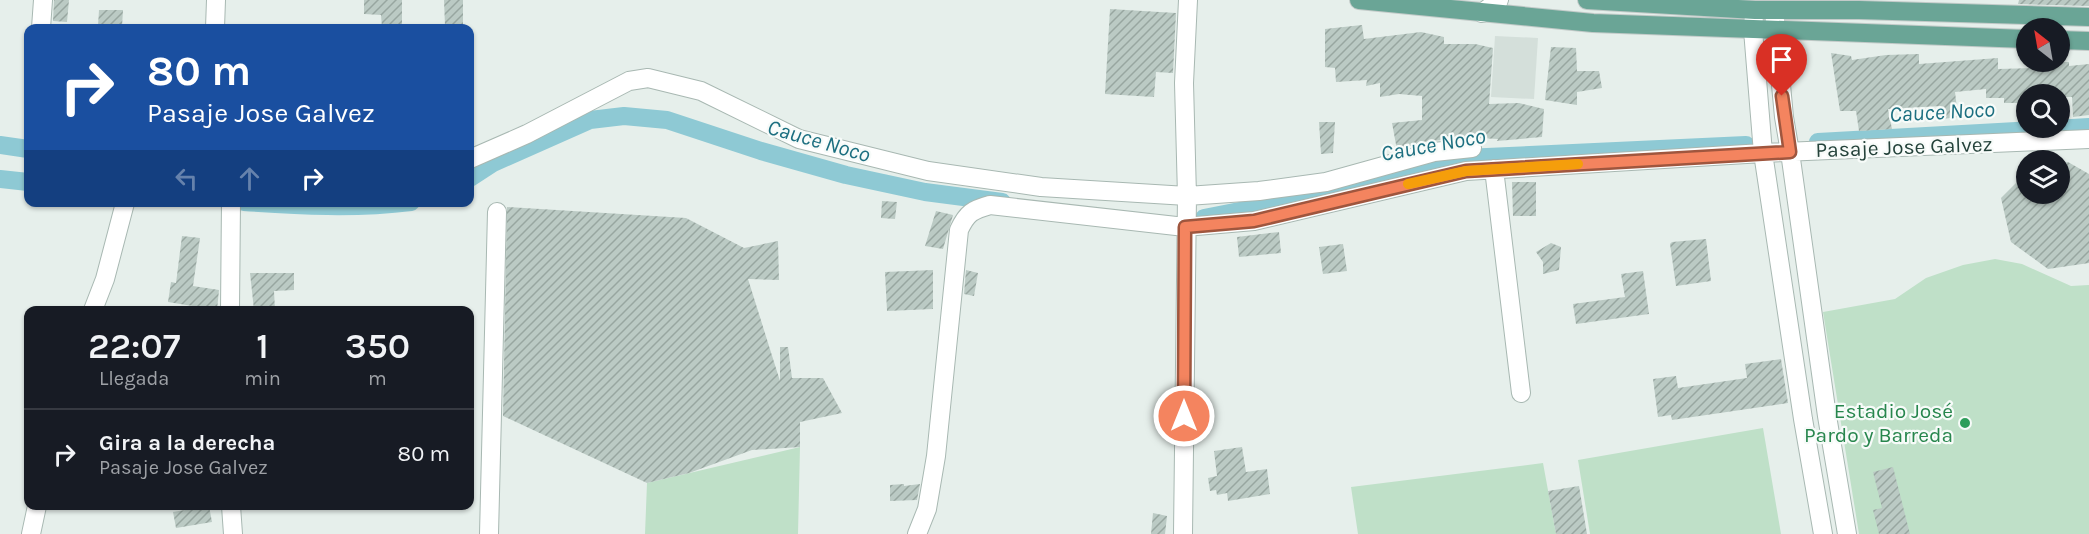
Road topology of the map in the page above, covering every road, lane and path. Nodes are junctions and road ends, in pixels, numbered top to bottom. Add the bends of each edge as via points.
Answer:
1 (43, 0) edge
2 (216, 0) edge
3 (1188, 0) edge
4 (1359, 0) edge
5 (1499, 0) edge
6 (1587, 0) edge
7 (1628, 1) edge
8 (1450, 5) edge
9 (1859, 5) edge
10 (1755, 10) junction
11 (1774, 10) junction
12 (1482, 13) junction
13 (2089, 17) edge
14 (41, 24) edge
15 (215, 24) edge
16 (1753, 30) junction
17 (1775, 31) junction
18 (2016, 39) edge
19 (2070, 40) edge
20 (2089, 41) edge
21 (2089, 139) edge
22 (1472, 148) dead end
23 (1790, 152) junction
24 (1763, 153) junction
25 (474, 157) edge
26 (1494, 170) junction
27 (1187, 196) junction
28 (124, 207) edge
29 (231, 207) edge
30 (497, 212) dead end
31 (1185, 227) junction
32 (95, 306) edge
33 (230, 306) edge
34 (1521, 393) dead end
35 (1827, 416) junction
36 (1803, 419) junction
37 (36, 510) edge
38 (231, 510) edge
39 (31, 534) edge
40 (232, 534) edge
41 (489, 534) edge
42 (916, 534) edge
43 (1183, 534) edge
44 (1823, 534) edge
45 (1847, 534) edge

1 - 14 street
2 - 15 street
3 - 27 street via 1184,83
4 - 8 main road
5 - 12 street
6 - 7 main road
7 - 10 main road
8 - 12 main road
9 - 11 main road
9 - 13 main road
10 - 11 main road
10 - 16 street
11 - 17 street
12 - 16 main road
16 - 17 main road
16 - 24 street
17 - 18 main road
17 - 23 street
19 - 20 main road
21 - 23 street, Pasaje Jose Galvez
22 - 27 street via 1434,152 1326,182
23 - 24 street, Pasaje Jose Galvez
23 - 35 street
24 - 26 street, Pasaje Jose Galvez
24 - 36 street
25 - 27 street via 629,81 648,78 700,91 799,139 928,171 1041,187
26 - 31 street, Pasaje Jose Galvez via 1466,171 1254,221
26 - 34 street
27 - 31 street
28 - 32 street
29 - 33 street
30 - 41 street
31 - 42 street, Pasaje Jose Galvez via 990,205 965,216 959,230 936,456 927,510
31 - 43 street
35 - 36 street
35 - 45 street
36 - 44 street
37 - 39 street
38 - 40 street

